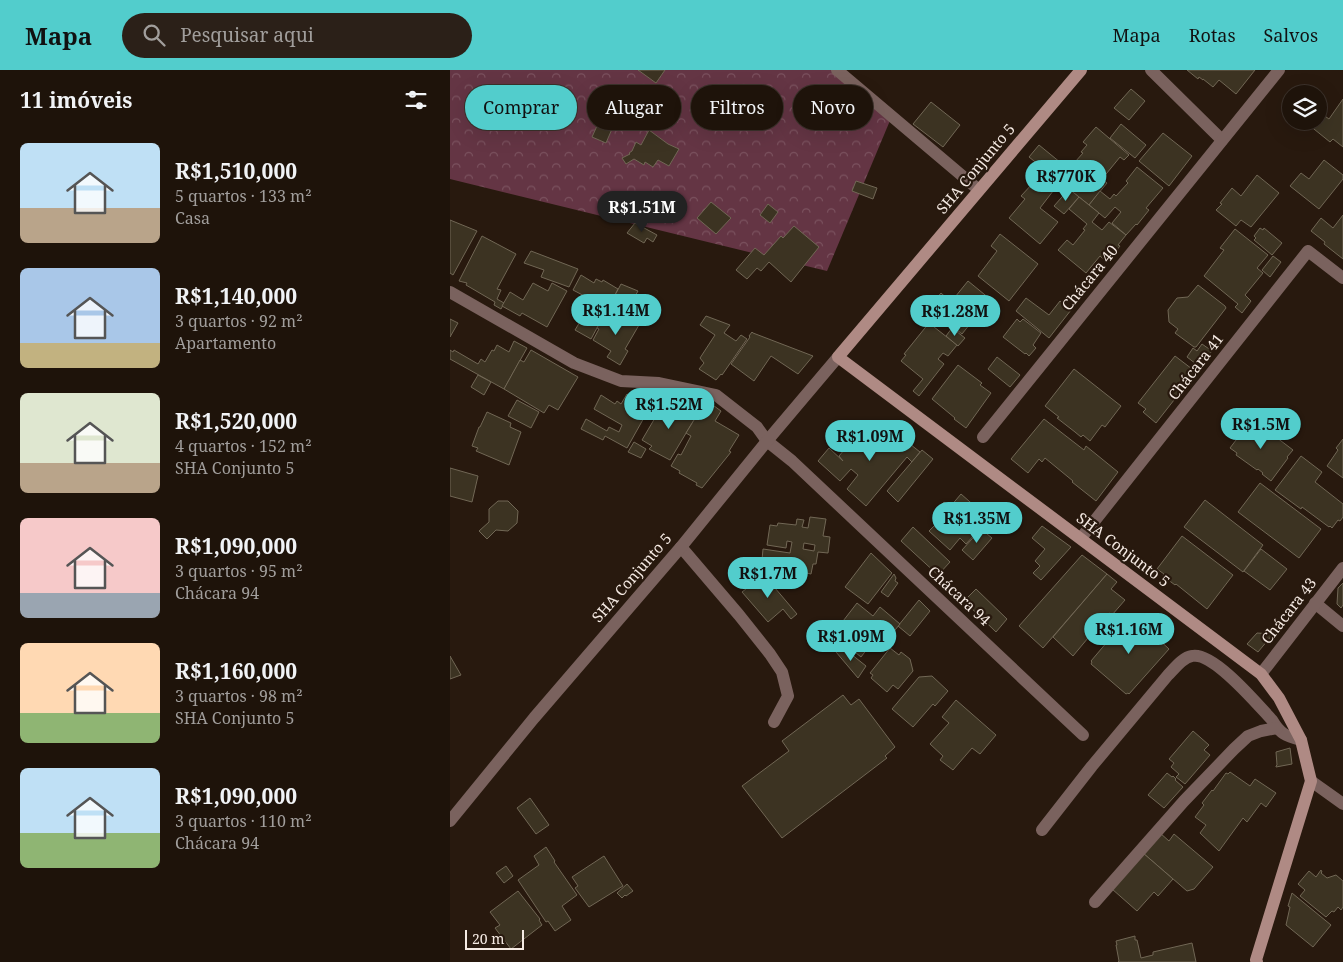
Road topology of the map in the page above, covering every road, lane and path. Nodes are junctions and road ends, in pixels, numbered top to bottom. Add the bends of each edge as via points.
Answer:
1 (837, 70) edge
2 (1081, 70) edge
3 (1151, 70) edge
4 (1278, 70) edge
5 (1222, 140) junction
6 (979, 190) junction
7 (1343, 278) edge
8 (450, 292) edge
9 (838, 357) junction
10 (983, 437) dead end
11 (767, 441) junction
12 (1081, 538) junction
13 (681, 547) junction
14 (1343, 568) edge
15 (1315, 603) junction
16 (1343, 626) edge
17 (1261, 674) junction
18 (774, 722) dead end
19 (1277, 728) junction
20 (1083, 735) dead end
21 (1301, 740) junction
22 (1311, 781) junction
23 (1343, 804) edge
24 (450, 821) edge
25 (1042, 830) dead end
26 (1095, 902) dead end
27 (1257, 962) edge

1 - 6 street
2 - 6 street, SHA Conjunto 5
3 - 5 street
4 - 5 street, Chácara 40
5 - 10 street, Chácara 40
6 - 9 street, SHA Conjunto 5
7 - 12 street, Chácara 41 via 1308,251
8 - 11 street, Chácara 94 via 574,363 622,381 659,383 716,395 757,427
9 - 11 street, SHA Conjunto 5
9 - 12 street, SHA Conjunto 5
11 - 13 street, SHA Conjunto 5
11 - 20 street, Chácara 94
12 - 17 street, SHA Conjunto 5
13 - 18 street via 782,672 788,696
13 - 24 street, SHA Conjunto 5
14 - 15 street, Chácara 43
15 - 16 street
15 - 17 street, Chácara 43
17 - 21 street, SHA Conjunto 5 via 1279,698
19 - 21 street via 1287,736
19 - 25 street via 1227,672 1201,656 1191,656 1168,675
19 - 26 street via 1248,736 1234,749
21 - 22 street, SHA Conjunto 5
22 - 23 street
22 - 27 street

